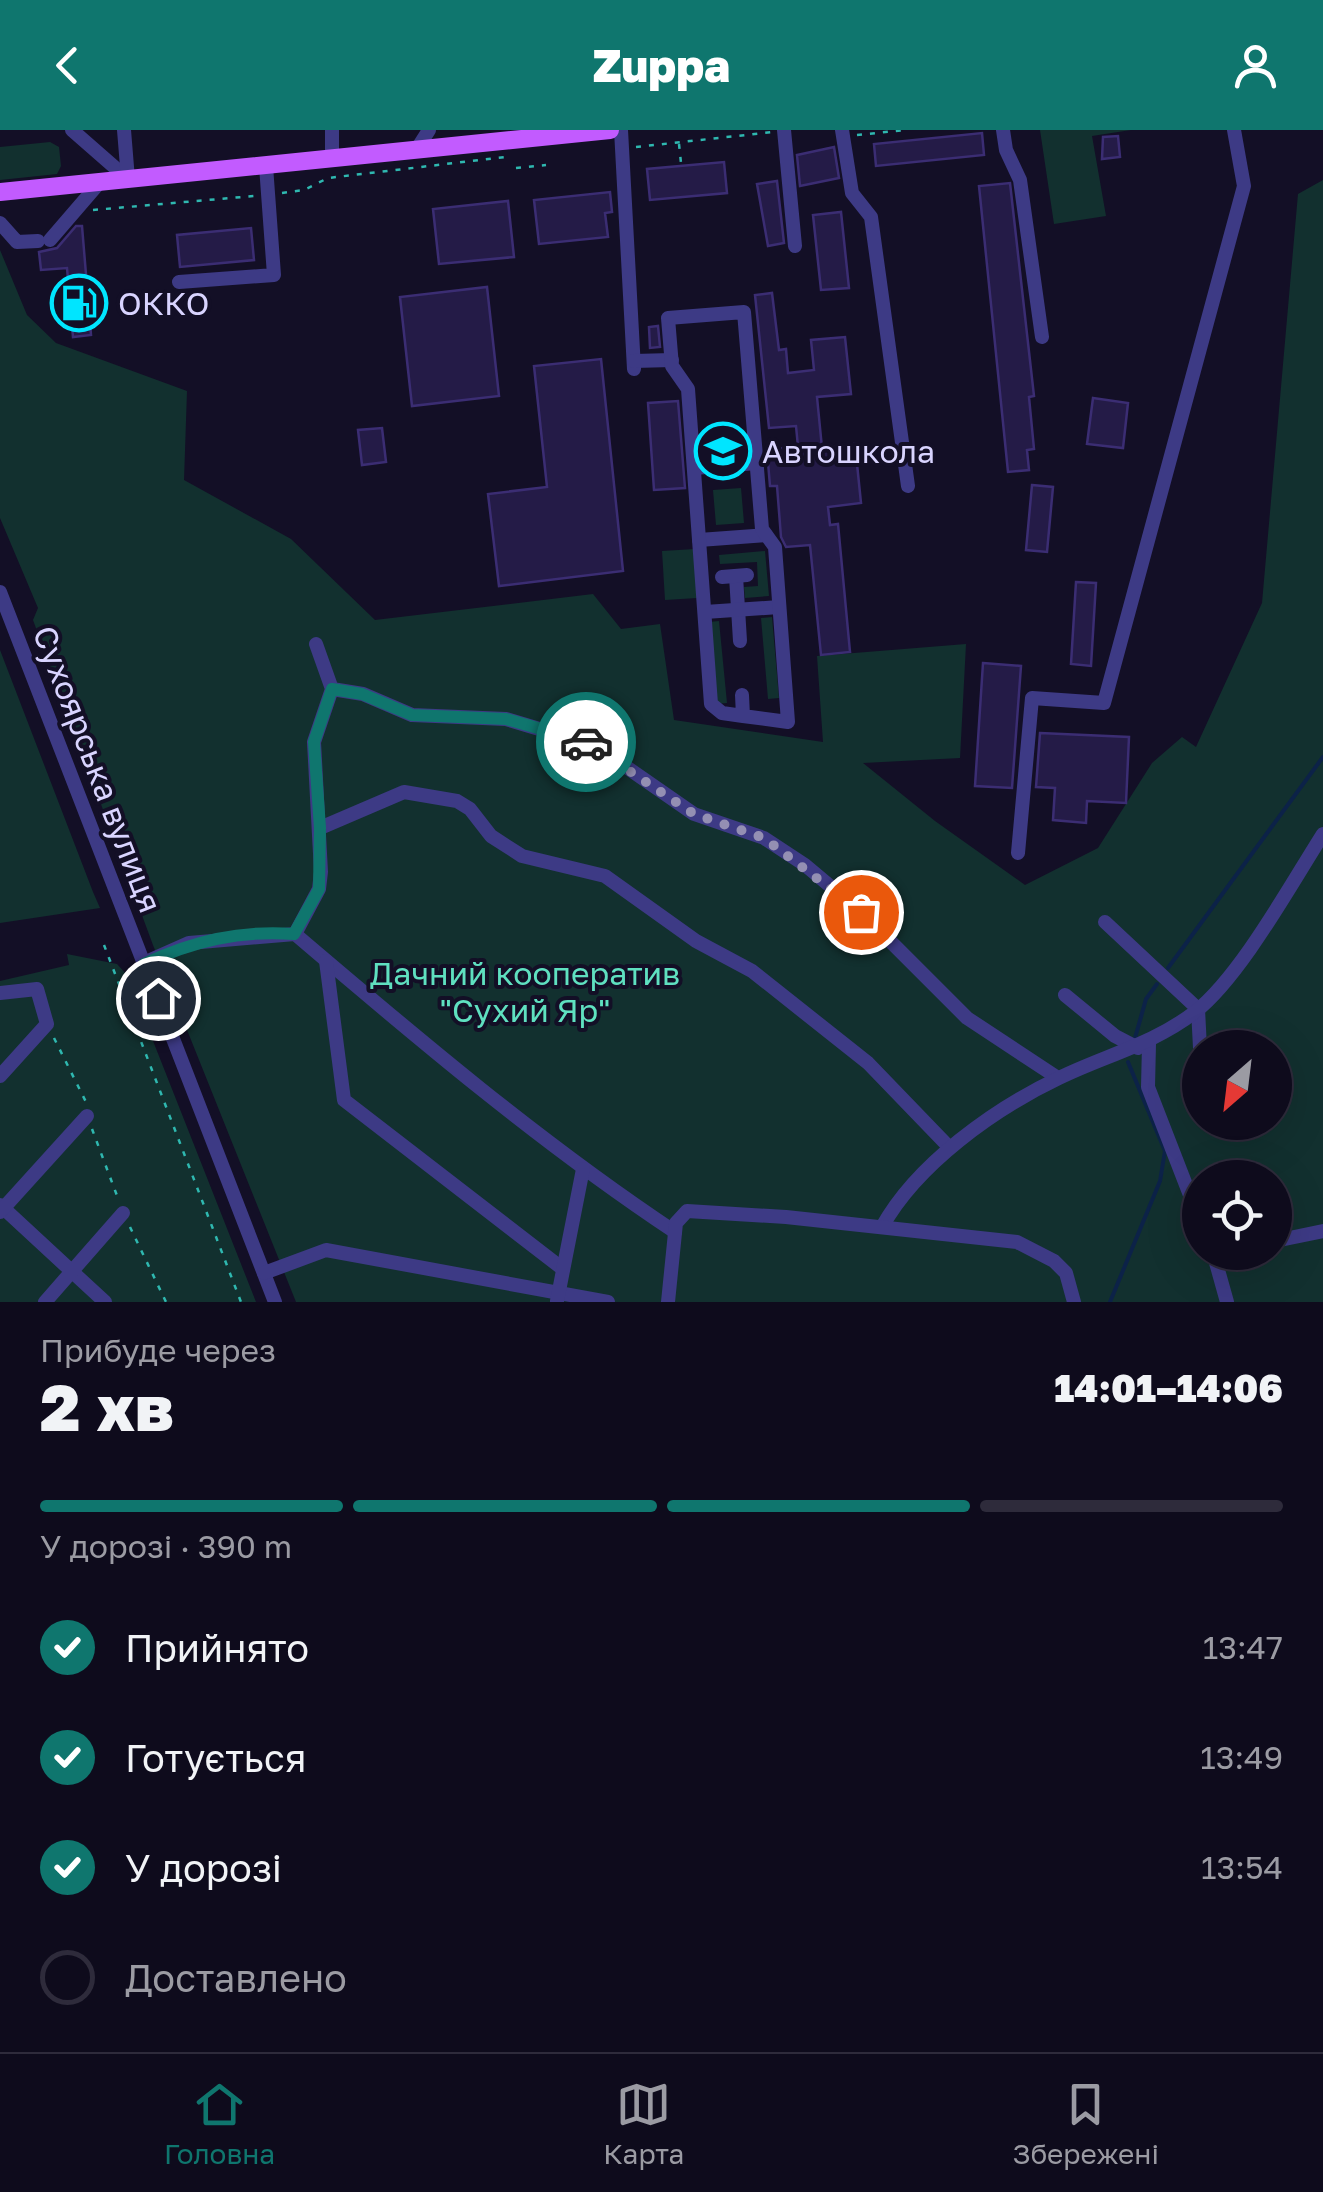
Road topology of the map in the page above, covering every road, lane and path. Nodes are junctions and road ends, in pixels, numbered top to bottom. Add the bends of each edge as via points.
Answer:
1 (72, 130) edge
2 (124, 130) edge
3 (332, 130) edge
4 (430, 130) edge
5 (610, 130) edge
6 (622, 130) edge
7 (906, 130) edge
8 (1003, 130) edge
9 (1234, 130) edge
10 (784, 131) edge
11 (579, 132) edge
12 (518, 133) edge
13 (842, 133) edge
14 (678, 142) junction
15 (622, 148) junction
16 (417, 149) junction
17 (514, 156) dead end
18 (332, 158) junction
19 (681, 163) dead end
20 (546, 164) dead end
21 (266, 166) junction
22 (516, 168) dead end
23 (128, 179) junction
24 (100, 182) junction
25 (0, 192) edge
26 (268, 194) junction
27 (92, 210) dead end
28 (0, 222) edge
29 (795, 246) dead end
30 (180, 282) dead end
31 (1042, 337) dead end
32 (672, 360) junction
33 (757, 463) junction
34 (694, 468) junction
35 (908, 486) dead end
36 (766, 534) junction
37 (699, 540) junction
38 (735, 576) dead end
39 (0, 592) edge
40 (779, 607) junction
41 (738, 610) junction
42 (704, 612) junction
43 (740, 642) dead end
44 (316, 644) dead end
45 (332, 689) junction
46 (742, 695) dead end
47 (743, 716) junction
48 (320, 828) junction
49 (1323, 834) edge
50 (1018, 853) dead end
51 (1106, 922) dead end
52 (294, 934) junction
53 (104, 945) dead end
54 (326, 961) junction
55 (144, 964) junction
56 (0, 993) edge
57 (1065, 995) dead end
58 (1198, 1010) junction
59 (46, 1024) junction
60 (1199, 1030) edge
61 (1144, 1046) junction
62 (0, 1076) edge
63 (1058, 1078) junction
64 (87, 1116) junction
65 (950, 1147) junction
66 (584, 1169) junction
67 (1182, 1175) edge
68 (1, 1209) edge
69 (123, 1213) junction
70 (882, 1227) junction
71 (1323, 1231) edge
72 (675, 1232) junction
73 (1292, 1237) edge
74 (563, 1269) junction
75 (1219, 1270) edge
76 (71, 1272) junction
77 (264, 1273) junction
78 (558, 1299) edge
79 (45, 1302) edge
80 (104, 1302) edge
81 (166, 1302) edge
82 (241, 1302) edge
83 (275, 1302) edge
84 (608, 1302) edge
85 (668, 1302) edge
86 (1074, 1302) edge
87 (1228, 1302) edge

1 - 23 street
2 - 23 street
3 - 18 street
4 - 16 street
5 - 11 main road
6 - 15 street
7 - 13 path
8 - 31 street via 1020,180
9 - 50 street via 1244,186 1104,703 1032,698
10 - 14 path
10 - 29 street
11 - 12 main road
12 - 16 main road
13 - 35 street via 852,193 871,217
14 - 15 path
14 - 19 path
15 - 32 street via 634,365
16 - 18 main road
17 - 26 path via 328,178 304,190
18 - 21 main road
20 - 22 path
21 - 23 main road
21 - 26 street
23 - 24 main road
24 - 25 main road
24 - 28 street via 44,241 17,242
26 - 27 path
26 - 30 street via 274,275
32 - 33 street via 668,318 744,312
32 - 34 street via 688,389
33 - 34 street
33 - 36 street
34 - 37 street
36 - 37 street
36 - 40 street via 774,547
37 - 42 street
38 - 41 street
39 - 55 street, Сухоярська вулиця
40 - 41 street
40 - 47 street via 788,722
41 - 42 street
41 - 43 street
42 - 47 street via 712,704
44 - 45 street
45 - 48 street via 314,742
45 - 63 street via 412,715 506,719 596,746 694,814 764,838 804,865 967,1018
46 - 47 street
48 - 52 street via 319,889
48 - 65 street via 404,792 457,801 522,856 605,876 696,942 752,971 868,1063
49 - 58 street via 1257,938
51 - 58 street
52 - 54 street
52 - 55 street via 189,942
53 - 82 path
54 - 66 street
54 - 74 street via 344,1100
55 - 77 street, Сухоярська вулиця
56 - 59 street via 37,989
57 - 61 street via 1115,1036
58 - 60 street
58 - 61 street
59 - 62 street
59 - 64 path
61 - 63 street
61 - 67 street via 1148,1087
63 - 65 street
64 - 68 street
64 - 69 path
65 - 70 street via 895,1203
66 - 72 street
66 - 74 street
68 - 76 street
69 - 76 street
69 - 81 path
70 - 72 street via 687,1211
70 - 86 street via 1017,1242 1066,1273
71 - 73 street
72 - 85 street
74 - 78 street
75 - 87 street
76 - 79 street
76 - 80 street
77 - 78 street via 326,1250
77 - 83 street, Сухоярська вулиця
78 - 84 street

